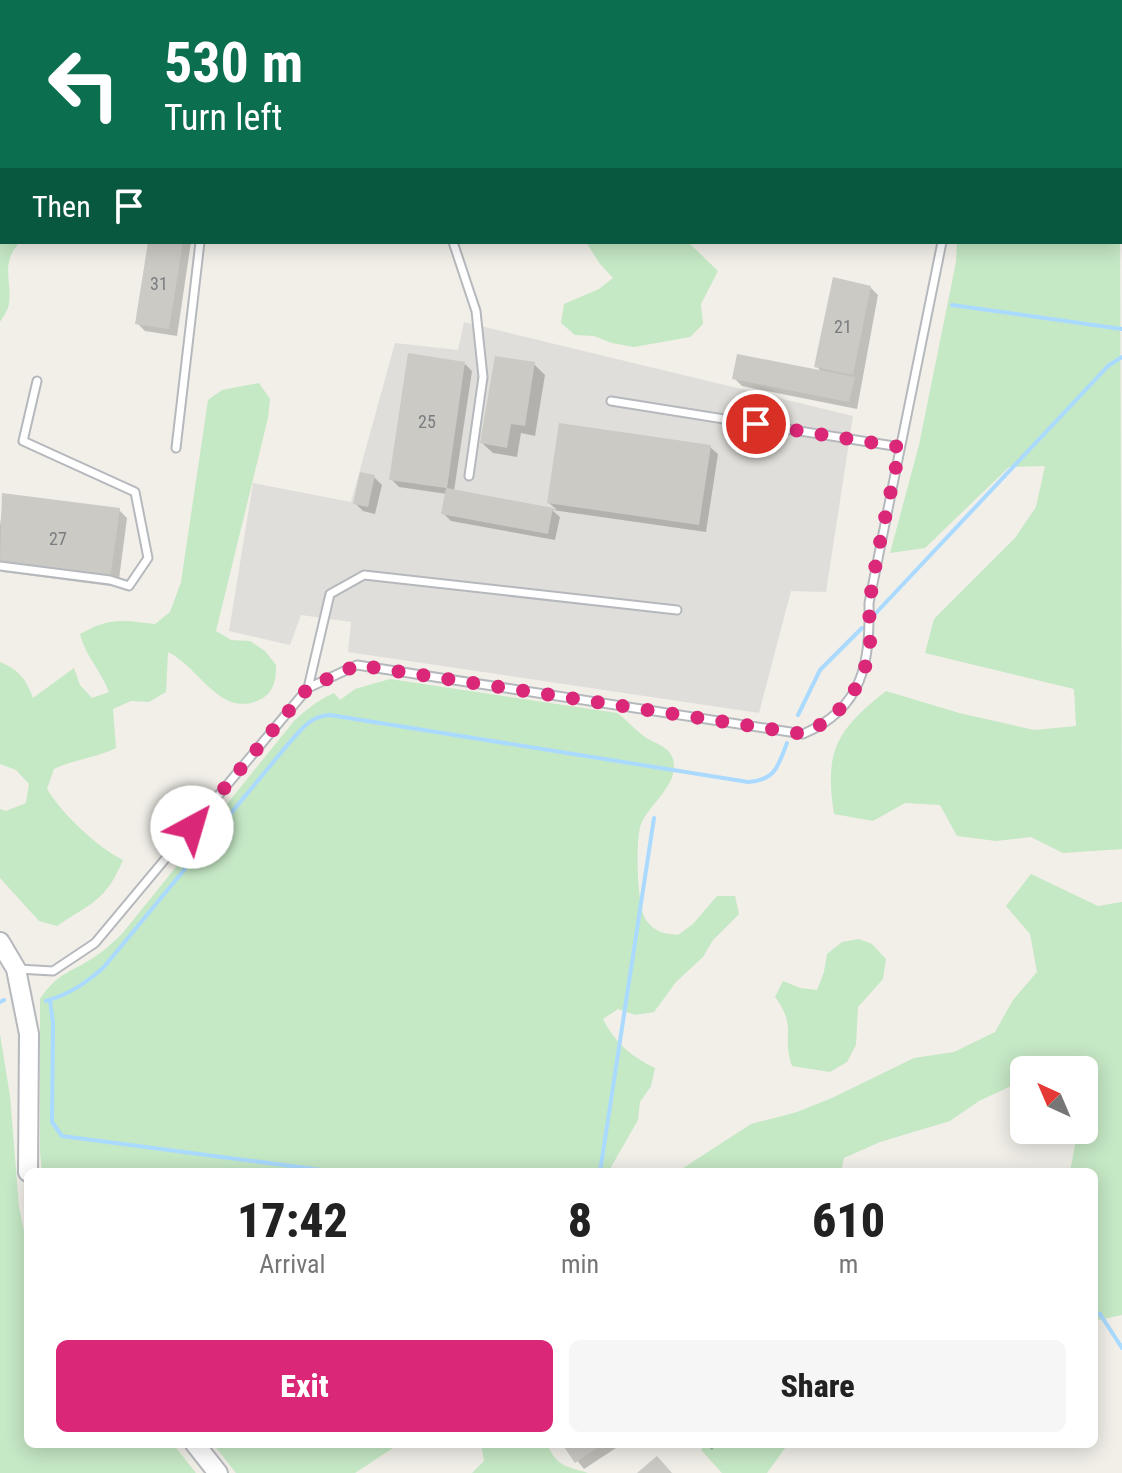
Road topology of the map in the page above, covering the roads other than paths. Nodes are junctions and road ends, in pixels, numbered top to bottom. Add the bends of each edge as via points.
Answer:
1 (200, 244) edge
2 (454, 244) edge
3 (942, 244) edge
4 (37, 381) dead end
5 (611, 401) dead end
6 (900, 447) junction
7 (176, 448) dead end
8 (469, 476) dead end
9 (0, 566) edge
10 (677, 610) dead end
11 (308, 688) junction
12 (0, 942) edge
13 (16, 969) junction
14 (28, 1168) edge
15 (198, 1448) edge
16 (218, 1473) edge

1 - 7 lane
2 - 8 lane via 476,311 483,377
3 - 6 lane
4 - 9 lane via 23,441 135,492 148,558 129,586
5 - 6 lane
6 - 11 lane via 869,603 865,665 836,715 803,734 357,665
10 - 11 lane via 364,575 330,594
11 - 13 lane via 95,943 53,971
12 - 13 street
13 - 14 street via 29,1034
15 - 16 street

